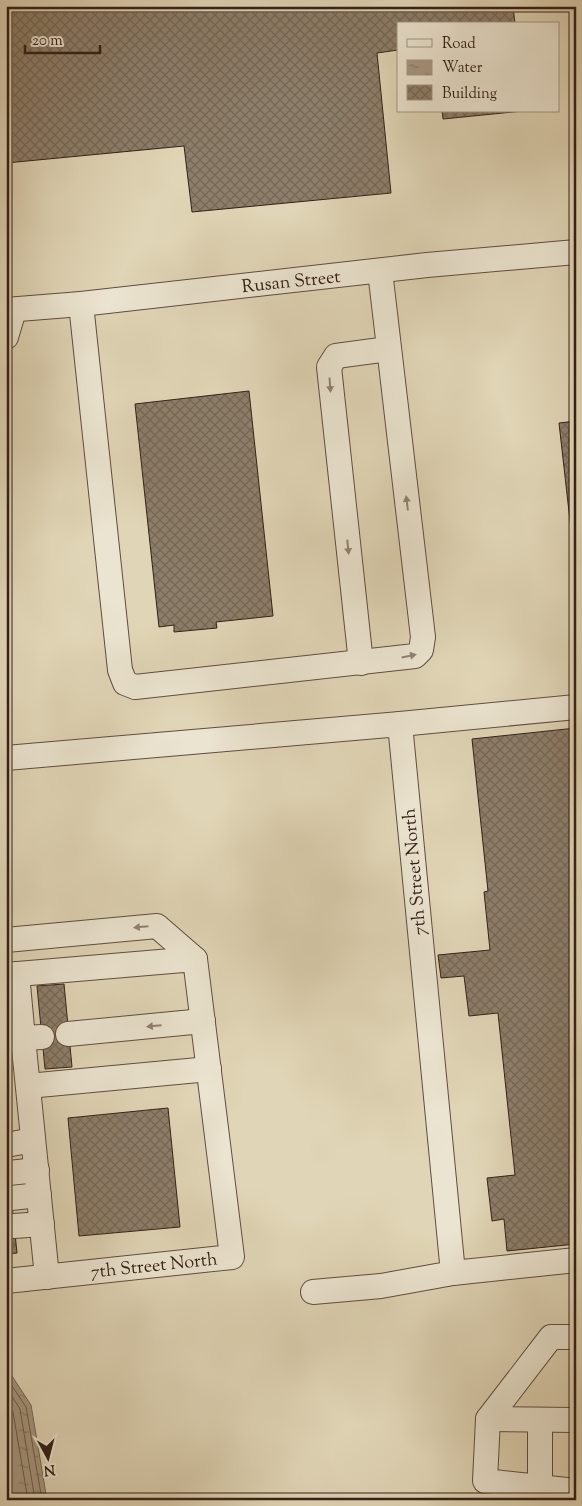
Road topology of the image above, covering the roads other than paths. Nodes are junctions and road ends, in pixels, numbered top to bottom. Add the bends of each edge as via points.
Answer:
1 (576, 252) edge
2 (380, 271) junction
3 (81, 304) junction
4 (10, 310) edge
5 (6, 337) edge
6 (388, 349) junction
7 (360, 663) junction
8 (576, 707) edge
9 (400, 724) junction
10 (6, 758) edge
11 (6, 940) edge
12 (195, 959) junction
13 (11, 975) edge
14 (203, 1021) junction
15 (68, 1034) dead end
16 (24, 1038) edge
17 (209, 1069) junction
18 (28, 1086) junction
19 (33, 1140) junction
20 (6, 1145) edge
21 (36, 1170) junction
22 (9, 1173) dead end
23 (39, 1195) junction
24 (11, 1198) dead end
25 (42, 1224) junction
26 (14, 1226) dead end
27 (576, 1260) edge
28 (453, 1273) junction
29 (47, 1277) junction
30 (6, 1281) edge
31 (313, 1292) dead end
32 (576, 1337) edge
33 (488, 1420) junction
34 (540, 1420) junction
35 (576, 1420) edge
36 (540, 1488) junction
37 (576, 1491) edge
38 (511, 1492) edge

1 - 2 lane, Rusan Street
2 - 3 lane, Rusan Street
2 - 6 lane
3 - 4 lane, Rusan Street
3 - 7 lane via 120,670 125,683 135,687
4 - 5 lane
6 -> 7 lane via 336,356 329,367
7 -> 6 lane via 415,656 421,650 423,636
8 - 9 lane
9 - 10 lane
9 - 28 lane, 7th Street North
12 -> 11 lane via 157,926
12 - 13 lane
12 - 14 lane, 7th Street North
13 - 16 lane
14 -> 15 lane
14 - 17 lane, 7th Street North
16 - 18 lane
17 - 18 lane
17 - 29 lane, 7th Street North via 232,1257
18 - 19 lane
19 - 20 lane
19 - 21 lane
21 - 22 lane
21 - 23 lane
23 - 24 lane
23 - 25 lane
25 - 26 lane
25 - 29 lane
27 - 28 lane
28 - 31 lane via 380,1286
29 - 30 lane, 7th Street North
32 - 33 lane via 552,1338
33 - 34 lane
33 - 38 lane via 485,1481
34 - 35 lane
34 - 36 lane
36 - 37 lane
36 - 38 lane

